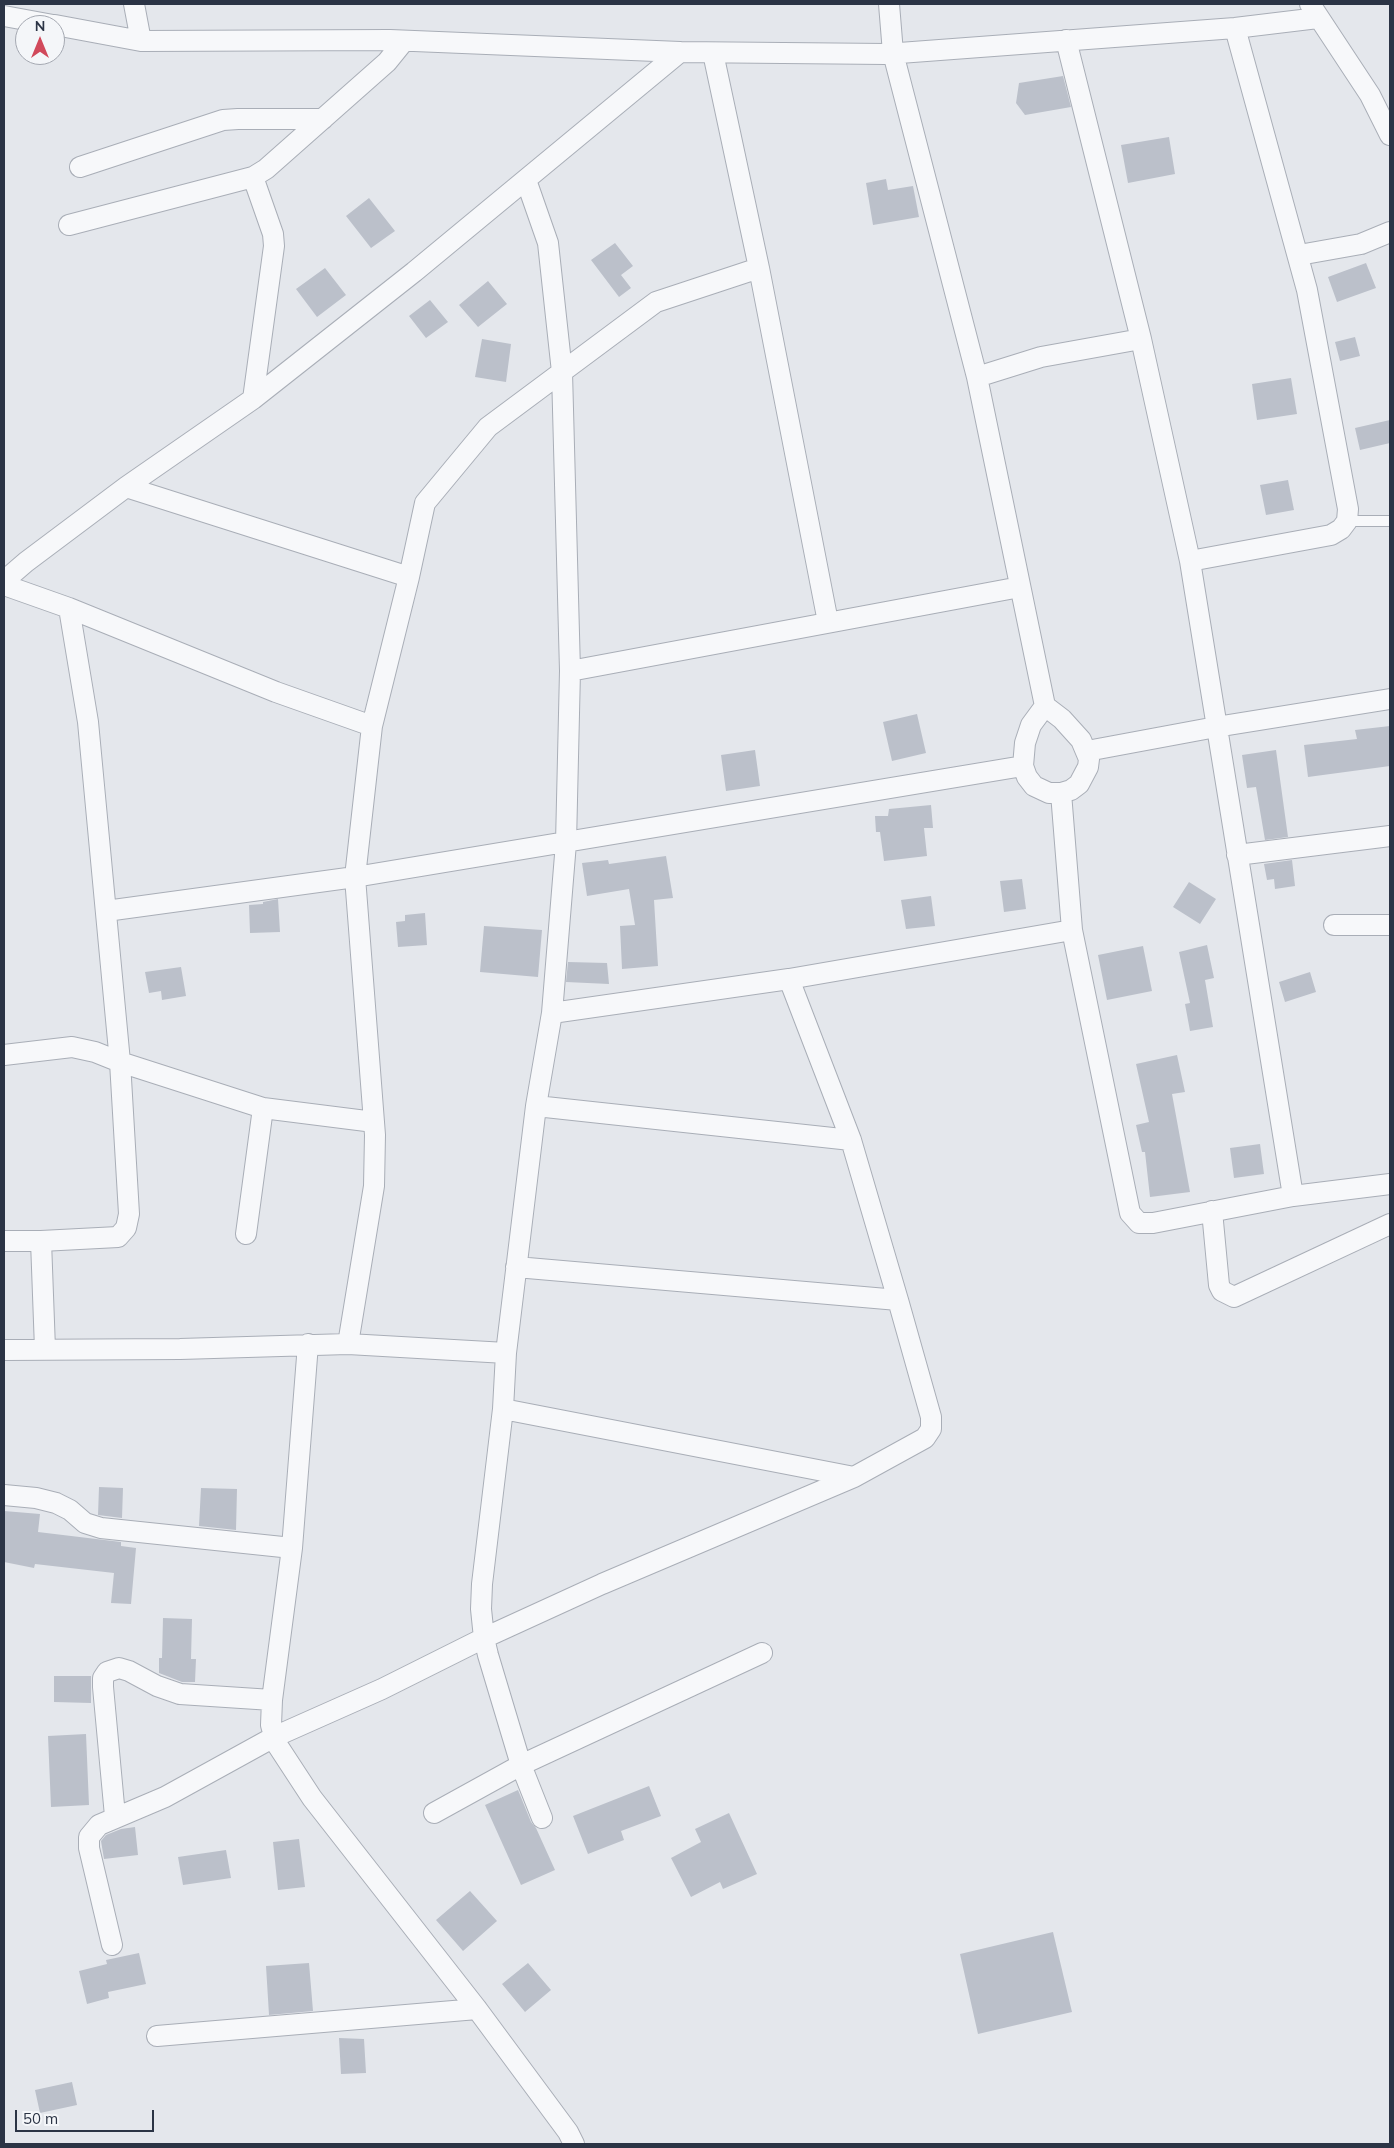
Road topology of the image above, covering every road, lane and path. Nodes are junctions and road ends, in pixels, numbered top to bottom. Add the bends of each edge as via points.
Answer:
1 (134, 4) edge
2 (888, 4) edge
3 (1314, 11) edge
4 (65, 27) edge
5 (1235, 28) junction
6 (1066, 40) junction
7 (141, 41) junction
8 (404, 41) junction
9 (680, 52) junction
10 (713, 53) junction
11 (893, 53) junction
12 (323, 118) junction
13 (1390, 135) edge
14 (80, 167) dead end
15 (252, 177) junction
16 (526, 180) junction
17 (69, 225) dead end
18 (1390, 232) edge
19 (1298, 255) junction
20 (759, 268) junction
21 (1140, 339) junction
22 (562, 372) junction
23 (977, 377) junction
24 (253, 399) junction
25 (126, 487) junction
26 (1347, 521) junction
27 (1390, 521) edge
28 (1190, 561) junction
29 (409, 577) junction
30 (4, 581) edge
31 (4, 585) edge
32 (1020, 587) junction
33 (69, 608) junction
34 (828, 622) junction
35 (570, 671) junction
36 (1390, 699) edge
37 (1045, 706) junction
38 (372, 726) junction
39 (1216, 727) junction
40 (1087, 751) junction
41 (1023, 766) junction
42 (1061, 793) junction
43 (1390, 836) edge
44 (566, 842) junction
45 (1236, 855) junction
46 (355, 877) junction
47 (106, 911) junction
48 (1334, 925) dead end
49 (1390, 925) edge
50 (1072, 930) junction
51 (789, 979) junction
52 (552, 1013) junction
53 (4, 1055) edge
54 (120, 1062) junction
55 (536, 1106) junction
56 (263, 1108) junction
57 (374, 1122) junction
58 (851, 1140) junction
59 (1390, 1184) edge
60 (1293, 1196) junction
61 (1212, 1211) junction
62 (1390, 1224) edge
63 (246, 1234) dead end
64 (4, 1241) edge
65 (41, 1241) junction
66 (516, 1267) junction
67 (898, 1300) junction
68 (308, 1344) junction
69 (348, 1344) junction
70 (45, 1349) junction
71 (4, 1350) edge
72 (506, 1353) junction
73 (503, 1409) junction
74 (854, 1477) junction
75 (4, 1495) edge
76 (292, 1548) junction
77 (484, 1638) junction
78 (762, 1653) dead end
79 (272, 1700) junction
80 (274, 1737) junction
81 (521, 1765) junction
82 (434, 1813) dead end
83 (115, 1816) junction
84 (542, 1818) dead end
85 (112, 1945) dead end
86 (477, 2009) junction
87 (157, 2036) dead end
88 (574, 2144) edge

1 - 7 street
2 - 11 street
3 - 5 street
3 - 13 street via 1370,95
4 - 7 street
5 - 6 street
5 - 19 street
6 - 11 street
6 - 21 street
7 - 8 street
8 - 9 street
8 - 12 street via 387,62
9 - 10 street
9 - 16 street
10 - 11 street
10 - 20 street
11 - 23 street
12 - 14 street via 223,120
12 - 15 street via 266,169
15 - 17 street
15 - 24 street via 273,234 274,246
16 - 22 street via 548,242
16 - 24 street
18 - 19 street via 1361,244
19 - 26 street via 1342,475
20 - 22 street via 656,302
20 - 34 street
21 - 23 street via 1041,357
21 - 28 street
22 - 29 street via 488,427 425,502
22 - 35 street
23 - 32 street
24 - 25 street
25 - 29 street
25 - 30 street
26 - 27 lane
26 - 28 street via 1331,535
28 - 39 street
29 - 38 street
31 - 33 street
32 - 34 street
32 - 37 street
33 - 38 street via 276,692
33 - 47 street via 88,722
34 - 35 street
35 - 44 street
36 - 39 street
37 - 40 street via 1062,719
37 - 41 street via 1031,725
38 - 46 street
39 - 40 street
39 - 45 street
40 - 42 street via 1089,759 1085,775 1072,790
41 - 42 street via 1034,786 1049,793
41 - 44 street
42 - 50 street
43 - 45 street
44 - 46 street
44 - 52 street
45 - 60 street
46 - 47 street
46 - 57 street
47 - 54 street
48 - 49 street
50 - 51 street
50 - 61 street via 1130,1213 1139,1223 1153,1224
51 - 52 street
51 - 58 street
52 - 55 street
53 - 54 street via 72,1047
54 - 56 street
54 - 65 street via 128,1214 126,1228 118,1237
55 - 58 street
55 - 66 street
56 - 57 street
56 - 63 street
57 - 69 street via 374,1186
58 - 67 street
59 - 60 street
60 - 61 street
61 - 62 street via 1219,1285 1222,1292 1234,1297
64 - 65 street
65 - 70 street
66 - 67 street
66 - 72 street
67 - 74 street via 931,1417 931,1429 925,1438
68 - 69 street
68 - 70 street via 180,1349
68 - 76 street
69 - 72 street
70 - 71 street
72 - 73 street
73 - 74 street
73 - 77 street via 482,1584
74 - 77 street
75 - 76 street via 56,1503 86,1523 101,1528
76 - 79 street
77 - 80 street via 382,1689
77 - 81 street
78 - 81 street
79 - 80 street
79 - 83 street via 180,1694 129,1671 119,1668 107,1672 103,1687
80 - 83 street via 165,1796
80 - 86 street via 306,1790
81 - 82 street
81 - 84 street
83 - 85 street via 99,1825 89,1837
86 - 87 street
86 - 88 street

